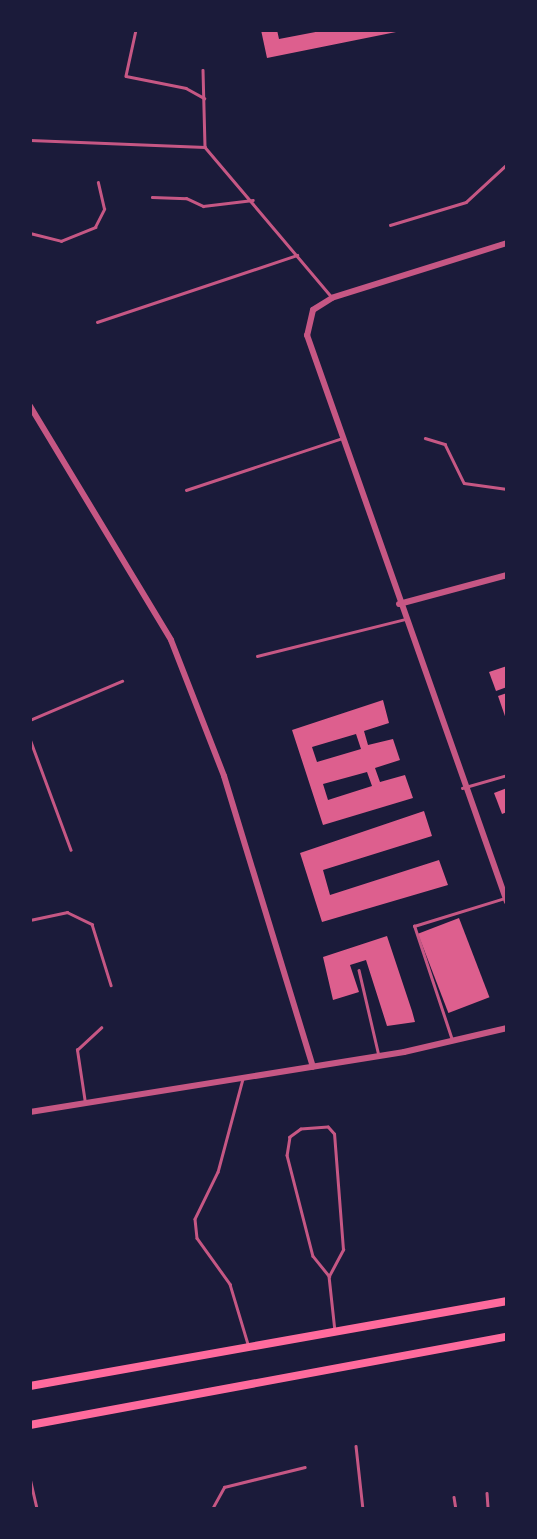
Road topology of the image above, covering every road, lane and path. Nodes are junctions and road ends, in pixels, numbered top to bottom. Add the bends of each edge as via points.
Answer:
1 (136, 30) edge
2 (203, 70) dead end
3 (204, 98) junction
4 (30, 139) edge
5 (205, 147) junction
6 (507, 164) edge
7 (98, 183) dead end
8 (152, 197) dead end
9 (253, 200) junction
10 (390, 225) dead end
11 (30, 233) edge
12 (507, 243) edge
13 (298, 255) junction
14 (332, 298) junction
15 (97, 322) dead end
16 (30, 406) edge
17 (342, 438) junction
18 (425, 438) dead end
19 (507, 489) edge
20 (186, 490) dead end
21 (507, 575) edge
22 (400, 604) junction
23 (405, 619) junction
24 (257, 656) dead end
25 (122, 681) dead end
26 (30, 720) edge
27 (30, 739) edge
28 (507, 775) edge
29 (462, 788) junction
30 (71, 850) dead end
31 (506, 900) edge
32 (30, 920) edge
33 (359, 970) dead end
34 (111, 985) dead end
35 (101, 1028) dead end
36 (507, 1028) edge
37 (453, 1041) junction
38 (379, 1056) junction
39 (313, 1067) junction
40 (243, 1078) junction
41 (85, 1103) junction
42 (30, 1112) edge
43 (329, 1276) junction
44 (507, 1301) edge
45 (335, 1332) junction
46 (507, 1337) edge
47 (248, 1347) junction
48 (30, 1386) edge
49 (30, 1425) edge
50 (356, 1446) dead end
51 (305, 1467) dead end
52 (30, 1478) edge
53 (486, 1493) dead end
54 (454, 1497) dead end
55 (37, 1509) edge
56 (212, 1509) edge
57 (363, 1509) edge
58 (456, 1509) edge
59 (488, 1509) edge

1 - 3 lane via 126,76 186,88
2 - 3 lane
3 - 5 lane
4 - 5 lane
5 - 9 lane
6 - 10 lane via 466,202
7 - 11 lane via 104,209 95,227 61,241
8 - 9 lane via 186,198 203,206
9 - 13 lane
12 - 14 street
13 - 14 lane
13 - 15 lane
14 - 17 street via 313,310 307,335
16 - 39 street via 186,676 224,776
17 - 20 lane
17 - 22 street
18 - 19 lane via 444,444 464,483
21 - 22 street
22 - 23 street
23 - 24 lane
23 - 29 street
25 - 26 lane
27 - 30 lane
28 - 29 lane
29 - 31 street
31 - 37 lane via 414,926
32 - 34 lane via 66,912 92,924
33 - 38 lane
35 - 41 lane via 77,1050
36 - 37 street
37 - 38 street
38 - 39 street
39 - 40 street
40 - 41 street
40 - 47 lane via 218,1172 195,1219 197,1238 230,1284
41 - 42 street
43 - 43 lane via 313,1256 287,1155 290,1137 301,1129 328,1127 334,1134 343,1250
43 - 45 lane
44 - 45 main road
45 - 47 main road
46 - 49 main road
47 - 48 main road
50 - 57 lane
51 - 56 lane via 224,1487
52 - 55 lane
53 - 59 lane
54 - 58 lane

